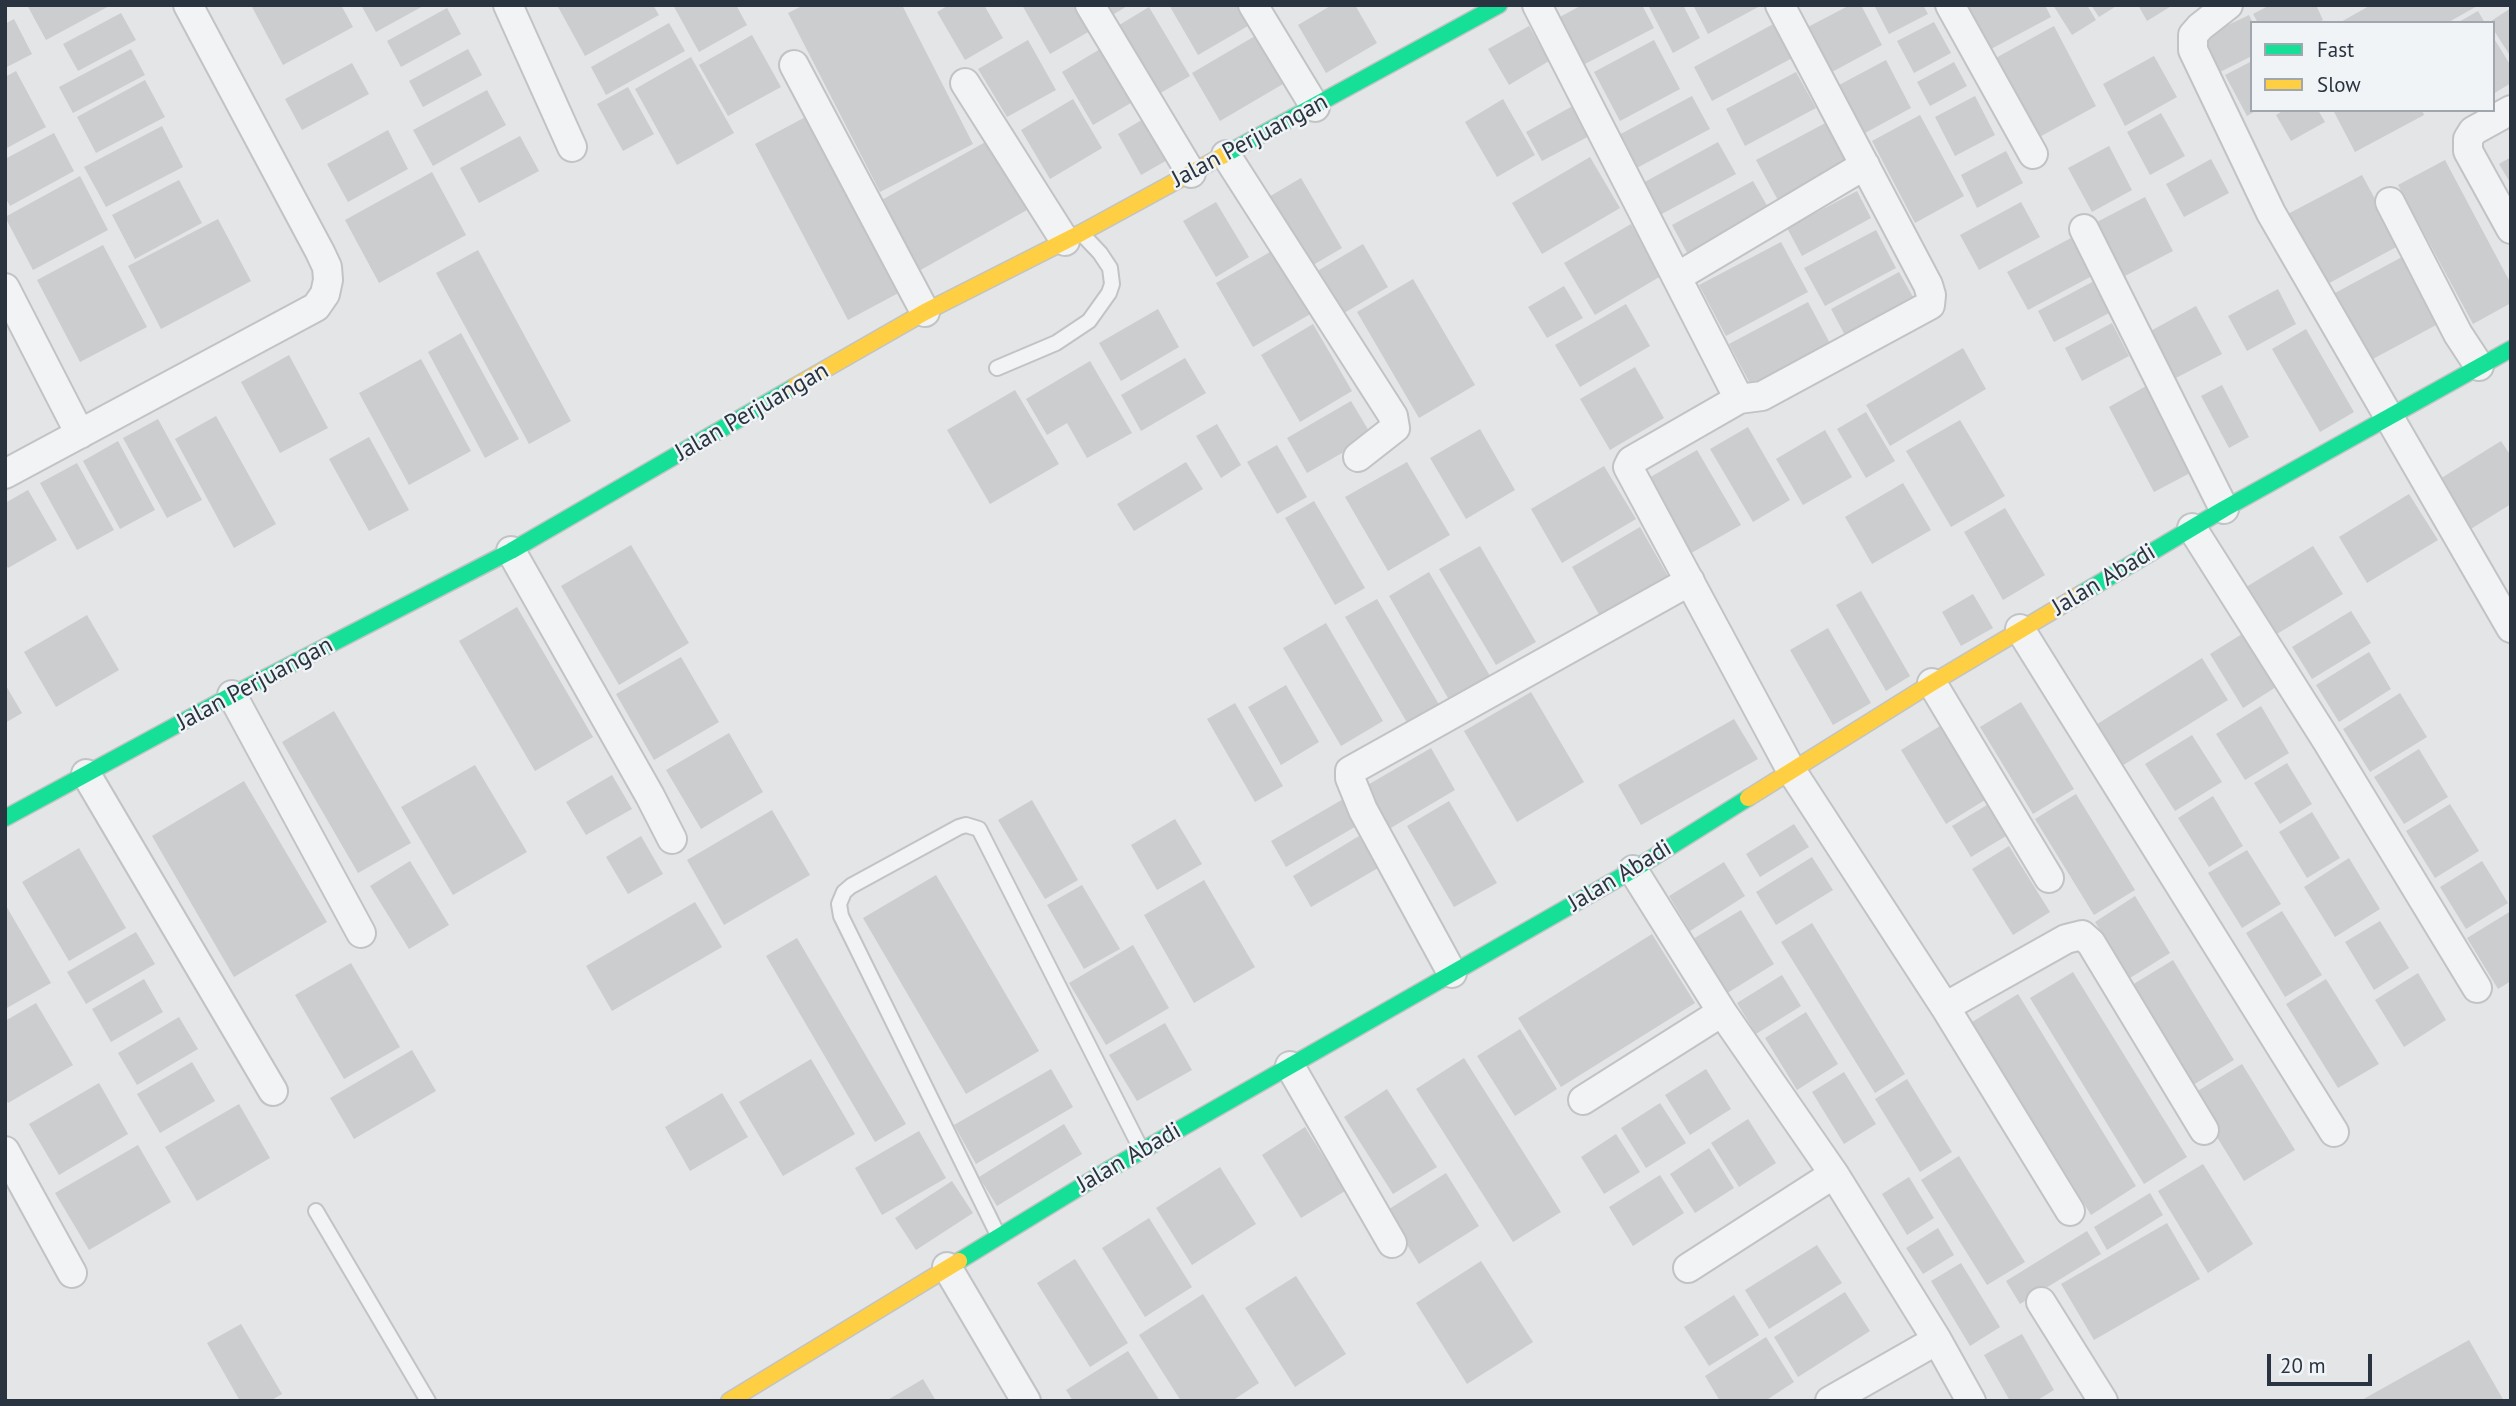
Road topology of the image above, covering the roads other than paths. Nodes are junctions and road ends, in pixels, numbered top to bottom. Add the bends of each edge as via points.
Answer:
1 (188, 5) edge
2 (508, 5) edge
3 (1090, 5) edge
4 (1253, 5) edge
5 (1499, 5) edge
6 (1537, 5) edge
7 (1780, 5) edge
8 (1950, 5) edge
9 (2228, 5) edge
10 (1466, 13) edge
11 (794, 65) dead end
12 (965, 83) dead end
13 (1315, 107) junction
14 (2511, 110) edge
15 (572, 146) dead end
16 (2033, 154) dead end
17 (1226, 155) junction
18 (1865, 165) junction
19 (1191, 173) junction
20 (2390, 202) dead end
21 (2084, 229) dead end
22 (2511, 229) edge
23 (1073, 237) junction
24 (1677, 277) junction
25 (5, 288) edge
26 (925, 312) junction
27 (2510, 350) edge
28 (2479, 366) junction
29 (997, 368) dead end
30 (1739, 399) junction
31 (2389, 418) junction
32 (80, 434) junction
33 (1358, 457) dead end
34 (5, 474) edge
35 (2224, 509) junction
36 (2192, 528) junction
37 (511, 551) junction
38 (1690, 581) junction
39 (2511, 628) edge
40 (2020, 629) junction
41 (1932, 683) junction
42 (232, 695) junction
43 (1791, 770) junction
44 (86, 774) junction
45 (5, 818) edge
46 (672, 839) dead end
47 (1633, 870) junction
48 (2049, 878) dead end
49 (361, 933) dead end
50 (1452, 972) junction
51 (2477, 988) dead end
52 (1945, 1007) junction
53 (1722, 1012) junction
54 (1290, 1066) junction
55 (273, 1091) dead end
56 (1583, 1100) dead end
57 (2204, 1130) dead end
58 (2333, 1132) dead end
59 (1142, 1150) junction
60 (5, 1151) edge
61 (1833, 1174) junction
62 (316, 1210) dead end
63 (2070, 1211) dead end
64 (998, 1235) junction
65 (1392, 1243) dead end
66 (947, 1267) junction
67 (1688, 1268) dead end
68 (72, 1273) dead end
69 (2041, 1302) dead end
70 (1937, 1340) junction
71 (428, 1401) edge
72 (729, 1401) edge
73 (1026, 1401) edge
74 (1830, 1401) edge
75 (1971, 1401) edge
76 (2103, 1401) edge

1 - 32 street via 320,252 327,267 325,294 316,307
2 - 15 street
3 - 19 street
4 - 13 street
5 - 10 street, Jalan Perjuangan
6 - 24 street
7 - 18 street
8 - 16 street
9 - 31 street via 2193,35 2193,50 2271,213
10 - 13 street, Jalan Perjuangan
11 - 26 street
12 - 23 street
13 - 17 street, Jalan Perjuangan
14 - 22 street via 2473,131 2468,151
17 - 19 street, Jalan Perjuangan
17 - 33 street via 1393,415 1395,428
18 - 24 street
18 - 30 street via 1928,285 1930,305 1762,396
19 - 23 street, Jalan Perjuangan
20 - 28 street
21 - 35 street
23 - 26 street, Jalan Perjuangan
23 - 29 lane via 1100,253 1110,268 1109,293 1090,321 1056,343
24 - 30 street
25 - 32 street
26 - 37 street, Jalan Perjuangan
27 - 28 street, Jalan Abadi
28 - 31 street, Jalan Abadi
30 - 38 street via 1628,463
31 - 35 street, Jalan Abadi
31 - 39 street
32 - 34 street
35 - 36 street, Jalan Abadi
36 - 40 street, Jalan Abadi
36 - 51 street
37 - 42 street, Jalan Perjuangan
37 - 46 street
38 - 43 street
38 - 50 street via 1350,771 1363,810
40 - 41 street, Jalan Abadi
40 - 58 street
41 - 43 street, Jalan Abadi
41 - 48 street
42 - 44 street, Jalan Perjuangan
42 - 49 street
43 - 47 street, Jalan Abadi
43 - 52 street
44 - 45 street, Jalan Perjuangan
44 - 55 street
47 - 50 street, Jalan Abadi
47 - 53 street
50 - 54 street, Jalan Abadi
52 - 57 street via 2082,934
52 - 63 street
53 - 56 street
53 - 61 street
54 - 59 street, Jalan Abadi
54 - 65 street
59 - 64 street, Jalan Abadi
59 - 64 lane via 979,829 959,827 851,886 839,904 841,916
60 - 68 street
61 - 67 street
61 - 70 street
62 - 71 lane
64 - 66 street, Jalan Abadi
66 - 72 street, Jalan Abadi
66 - 73 street
69 - 76 street
70 - 74 street
70 - 75 street

